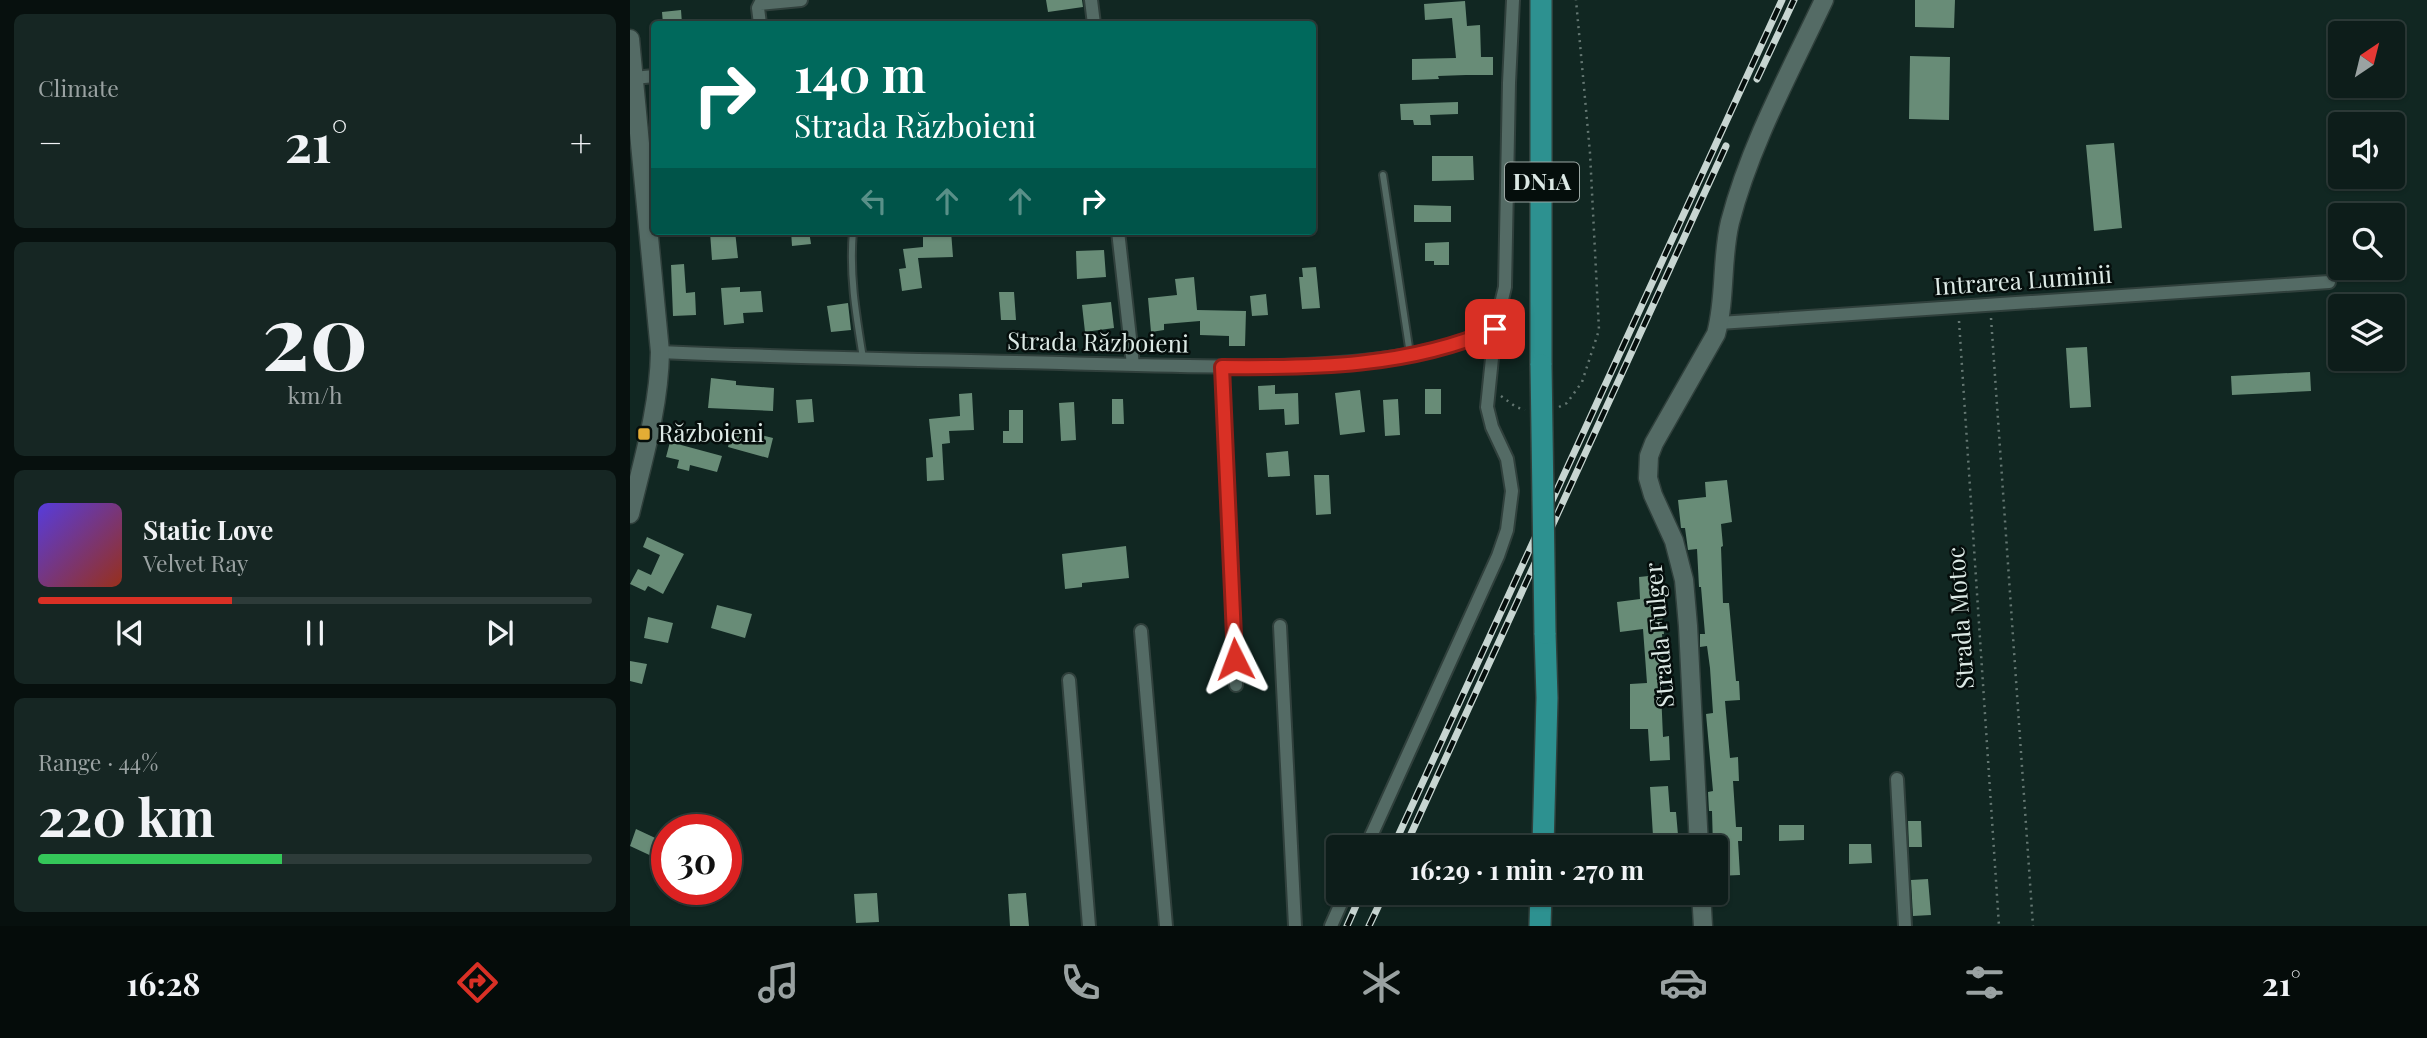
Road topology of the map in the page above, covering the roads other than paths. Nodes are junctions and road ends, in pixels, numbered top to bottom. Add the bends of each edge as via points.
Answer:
1 (801, 0) edge
2 (1091, 0) edge
3 (1513, 0) edge
4 (1541, 0) edge
5 (1824, 0) edge
6 (760, 21) edge
7 (1094, 21) edge
8 (630, 39) edge
9 (651, 76) edge
10 (634, 78) junction
11 (1384, 175) dead end
12 (853, 235) edge
13 (1118, 235) edge
14 (2329, 282) dead end
15 (1719, 323) junction
16 (1495, 329) junction
17 (660, 352) junction
18 (1410, 356) junction
19 (863, 358) junction
20 (1133, 365) junction
21 (1222, 367) junction
22 (630, 514) edge
23 (1280, 626) dead end
24 (1142, 631) dead end
25 (1069, 680) dead end
26 (1236, 685) dead end
27 (1898, 779) dead end
28 (1371, 835) edge
29 (1543, 835) edge
30 (1698, 835) edge
31 (1340, 905) edge
32 (1541, 905) edge
33 (1702, 905) edge
34 (1089, 926) edge
35 (1166, 926) edge
36 (1295, 926) edge
37 (1331, 926) edge
38 (1540, 926) edge
39 (1703, 926) edge
40 (1905, 926) edge

1 - 6 street via 760,4
2 - 7 street
3 - 16 street via 1505,287
4 - 29 main road, DN1A, bridge via 1547,698
5 - 15 street, Strada Fulger via 1760,137 1736,201 1723,259
8 - 10 street
9 - 10 street
10 - 17 street
11 - 18 lane
12 - 19 lane via 853,299
13 - 20 street
14 - 15 street, Intrarea Luminii
15 - 30 street, Strada Fulger via 1654,443 1647,467 1684,580
16 - 18 street, Strada Războieni
16 - 28 street via 1487,407 1511,477 1507,530
17 - 19 street, Strada Războieni
17 - 22 street via 655,411
18 - 21 street, Strada Războieni via 1337,364
19 - 20 street, Strada Războieni
20 - 21 street, Strada Războieni
21 - 26 street
23 - 36 street
24 - 35 street
25 - 34 street
27 - 40 street
31 - 37 street
32 - 38 main road
33 - 39 street

